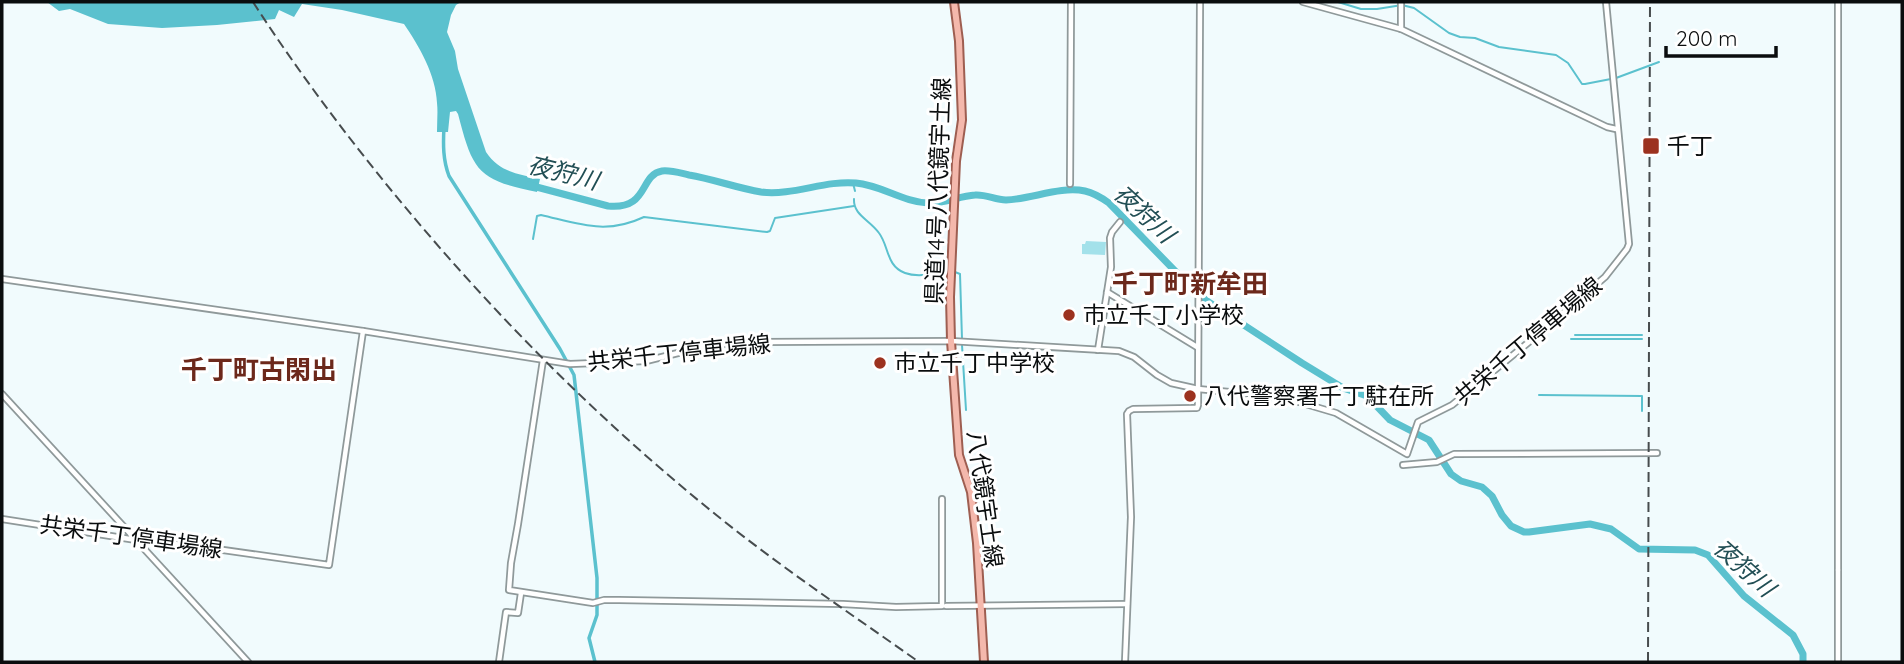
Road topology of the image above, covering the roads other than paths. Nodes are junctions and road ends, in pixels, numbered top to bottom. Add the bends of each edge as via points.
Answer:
1 (954, 2) edge
2 (1071, 2) edge
3 (1200, 2) edge
4 (1303, 2) edge
5 (1605, 2) edge
6 (1838, 2) edge
7 (1400, 4) edge
8 (1401, 29) junction
9 (1616, 129) junction
10 (1070, 184) dead end
11 (1121, 222) dead end
12 (2, 279) edge
13 (1107, 292) junction
14 (363, 331) junction
15 (953, 341) junction
16 (1197, 347) junction
17 (1098, 350) junction
18 (543, 360) junction
19 (1198, 389) junction
20 (2, 394) edge
21 (1657, 453) dead end
22 (1403, 466) dead end
23 (942, 499) dead end
24 (2, 519) edge
25 (136, 540) junction
26 (521, 593) junction
27 (1127, 604) junction
28 (946, 606) dead end
29 (981, 606) junction
30 (248, 662) edge
31 (499, 662) edge
32 (984, 662) edge
33 (1125, 662) edge
34 (1838, 662) edge

1 - 15 main road, 県道14号八代鏡宇土線 via 962,120 951,272
2 - 10 street
3 - 16 street
4 - 8 street
5 - 9 street, 共栄千丁停車場線
6 - 34 street
7 - 8 street
8 - 9 street
9 - 19 street, 共栄千丁停車場線 via 1627,250 1587,294 1452,405 1418,422 1407,454 1336,413 1265,394
11 - 13 street via 1110,238
12 - 14 street
13 - 16 street
13 - 17 street
14 - 18 street, 共栄千丁停車場線
14 - 25 street, 共栄千丁停車場線 via 329,565
15 - 17 street, 共栄千丁停車場線
15 - 18 street, 共栄千丁停車場線 via 738,342 646,361
15 - 29 main road, 八代鏡宇土線 via 959,455 974,511
16 - 19 street
17 - 19 street, 共栄千丁停車場線 via 1127,353 1163,379
18 - 26 street via 510,563 509,590
19 - 27 street via 1197,408 1127,414
20 - 25 street
21 - 22 street via 1454,454
23 - 26 street via 942,607 593,603
24 - 25 street, 共栄千丁停車場線
25 - 30 street
26 - 31 street via 518,613 506,612
27 - 29 street
27 - 33 street
28 - 29 street
29 - 32 main road, 八代鏡宇土線

